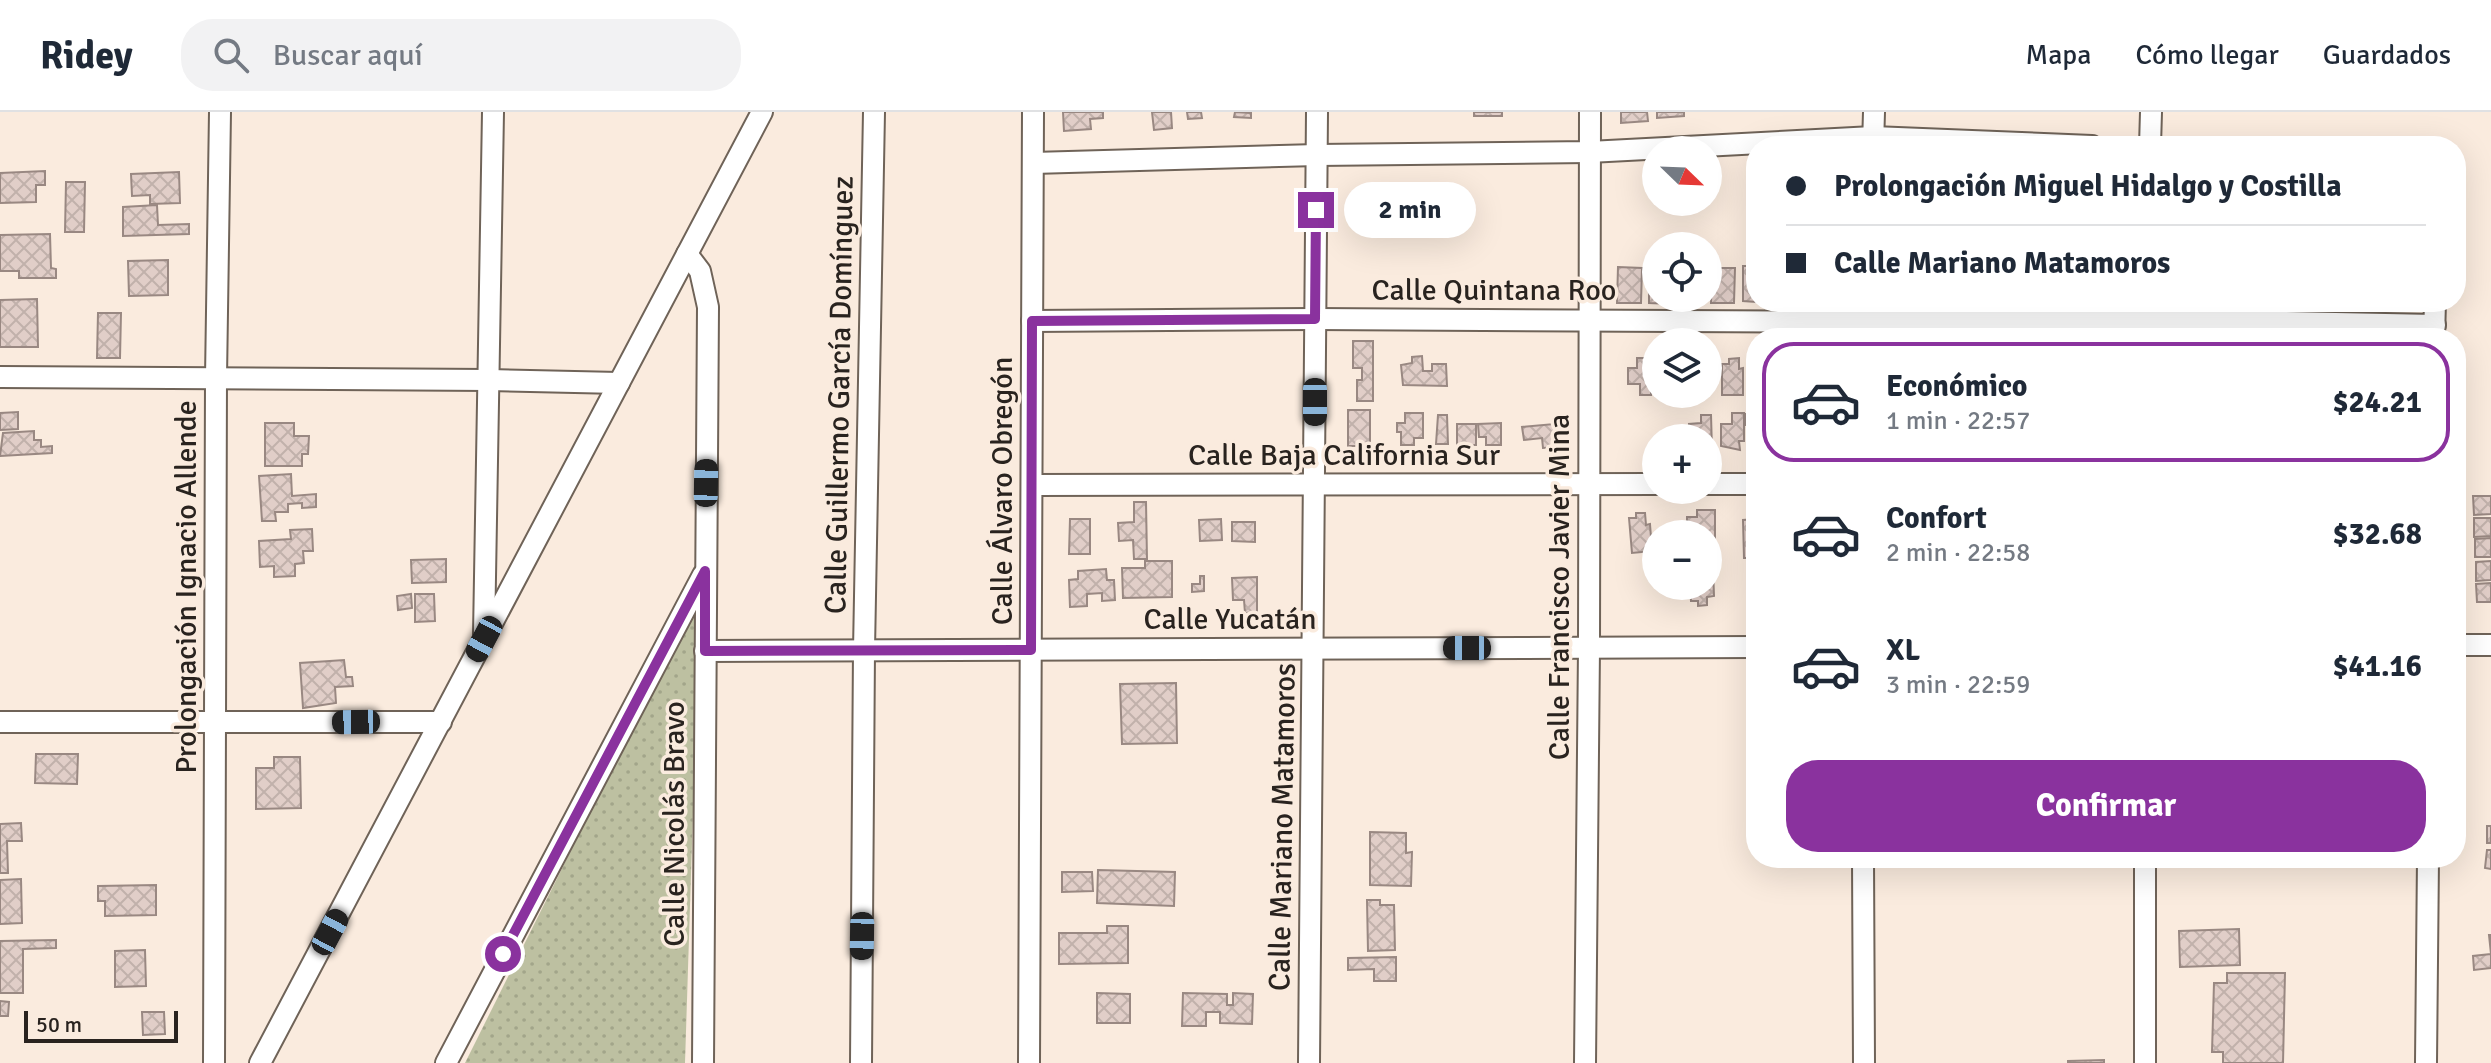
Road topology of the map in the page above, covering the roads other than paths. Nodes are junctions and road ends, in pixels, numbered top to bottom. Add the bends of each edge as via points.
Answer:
1 (220, 112) edge
2 (493, 112) edge
3 (762, 112) edge
4 (874, 112) edge
5 (1033, 112) edge
6 (1317, 112) edge
7 (1590, 112) edge
8 (1874, 112) edge
9 (2151, 112) edge
10 (1873, 136) edge
11 (2150, 136) edge
12 (1746, 146) edge
13 (1589, 152) junction
14 (1317, 155) junction
15 (1033, 163) junction
16 (687, 254) junction
17 (1315, 319) junction
18 (1032, 321) junction
19 (1590, 321) junction
20 (1870, 321) edge
21 (2145, 321) edge
22 (2349, 328) edge
23 (0, 377) edge
24 (216, 378) junction
25 (489, 380) junction
26 (619, 383) junction
27 (1589, 484) junction
28 (1642, 484) edge
29 (1722, 484) edge
30 (1746, 484) edge
31 (1032, 485) junction
32 (1315, 485) junction
33 (705, 571) junction
34 (484, 639) junction
35 (2466, 645) edge
36 (2491, 645) edge
37 (1746, 647) edge
38 (1589, 648) junction
39 (1313, 649) junction
40 (864, 650) junction
41 (1031, 650) junction
42 (705, 651) junction
43 (0, 722) edge
44 (441, 722) junction
45 (216, 723) junction
46 (1863, 868) edge
47 (2145, 868) edge
48 (2428, 868) edge
49 (214, 1063) edge
50 (260, 1063) edge
51 (446, 1063) edge
52 (703, 1063) edge
53 (861, 1063) edge
54 (1029, 1063) edge
55 (1309, 1063) edge
56 (1585, 1063) edge
57 (1864, 1063) edge
58 (2145, 1063) edge
59 (2426, 1063) edge

1 - 24 street, Prolongación Ignacio Allende
2 - 25 street
3 - 16 street
4 - 40 street, Calle Guillermo García Domínguez
5 - 15 street, Calle Álvaro Obregón
6 - 14 street, Calle Mariano Matamoros
7 - 13 street, Calle Francisco Javier Mina
8 - 10 street
9 - 11 street
12 - 13 street
13 - 14 street
13 - 19 street, Calle Francisco Javier Mina
14 - 15 street
14 - 17 street, Calle Mariano Matamoros
15 - 18 street, Calle Álvaro Obregón
16 - 26 street
16 - 33 street, Calle Nicolás Bravo via 700,271 708,307
17 - 18 street, Calle Quintana Roo
17 - 19 street, Calle Quintana Roo
17 - 32 street, Calle Mariano Matamoros
18 - 31 street, Calle Álvaro Obregón
19 - 20 street, Calle Quintana Roo
19 - 27 street, Calle Francisco Javier Mina
20 - 21 street, Calle Quintana Roo
21 - 22 street, Calle Quintana Roo
23 - 24 street
24 - 25 street
24 - 45 street, Prolongación Ignacio Allende
25 - 26 street
25 - 34 street
26 - 34 street
27 - 28 street, Calle Baja California Sur
27 - 32 street, Calle Baja California Sur
27 - 38 street, Calle Francisco Javier Mina
29 - 30 street
31 - 32 street, Calle Baja California Sur
31 - 41 street, Calle Álvaro Obregón
32 - 39 street, Calle Mariano Matamoros
33 - 42 street, Calle Nicolás Bravo
33 - 51 street
34 - 44 street
35 - 36 street
37 - 38 street, Calle Yucatán
38 - 39 street, Calle Yucatán
38 - 56 street, Calle Francisco Javier Mina
39 - 41 street, Calle Yucatán
39 - 55 street, Calle Mariano Matamoros
40 - 41 street, Calle Yucatán
40 - 42 street, Calle Yucatán
40 - 53 street, Calle Guillermo García Domínguez
41 - 54 street, Calle Álvaro Obregón
42 - 52 street, Calle Nicolás Bravo
43 - 45 street
44 - 45 street
44 - 50 street
45 - 49 street, Prolongación Ignacio Allende
46 - 57 street
47 - 58 street
48 - 59 street

